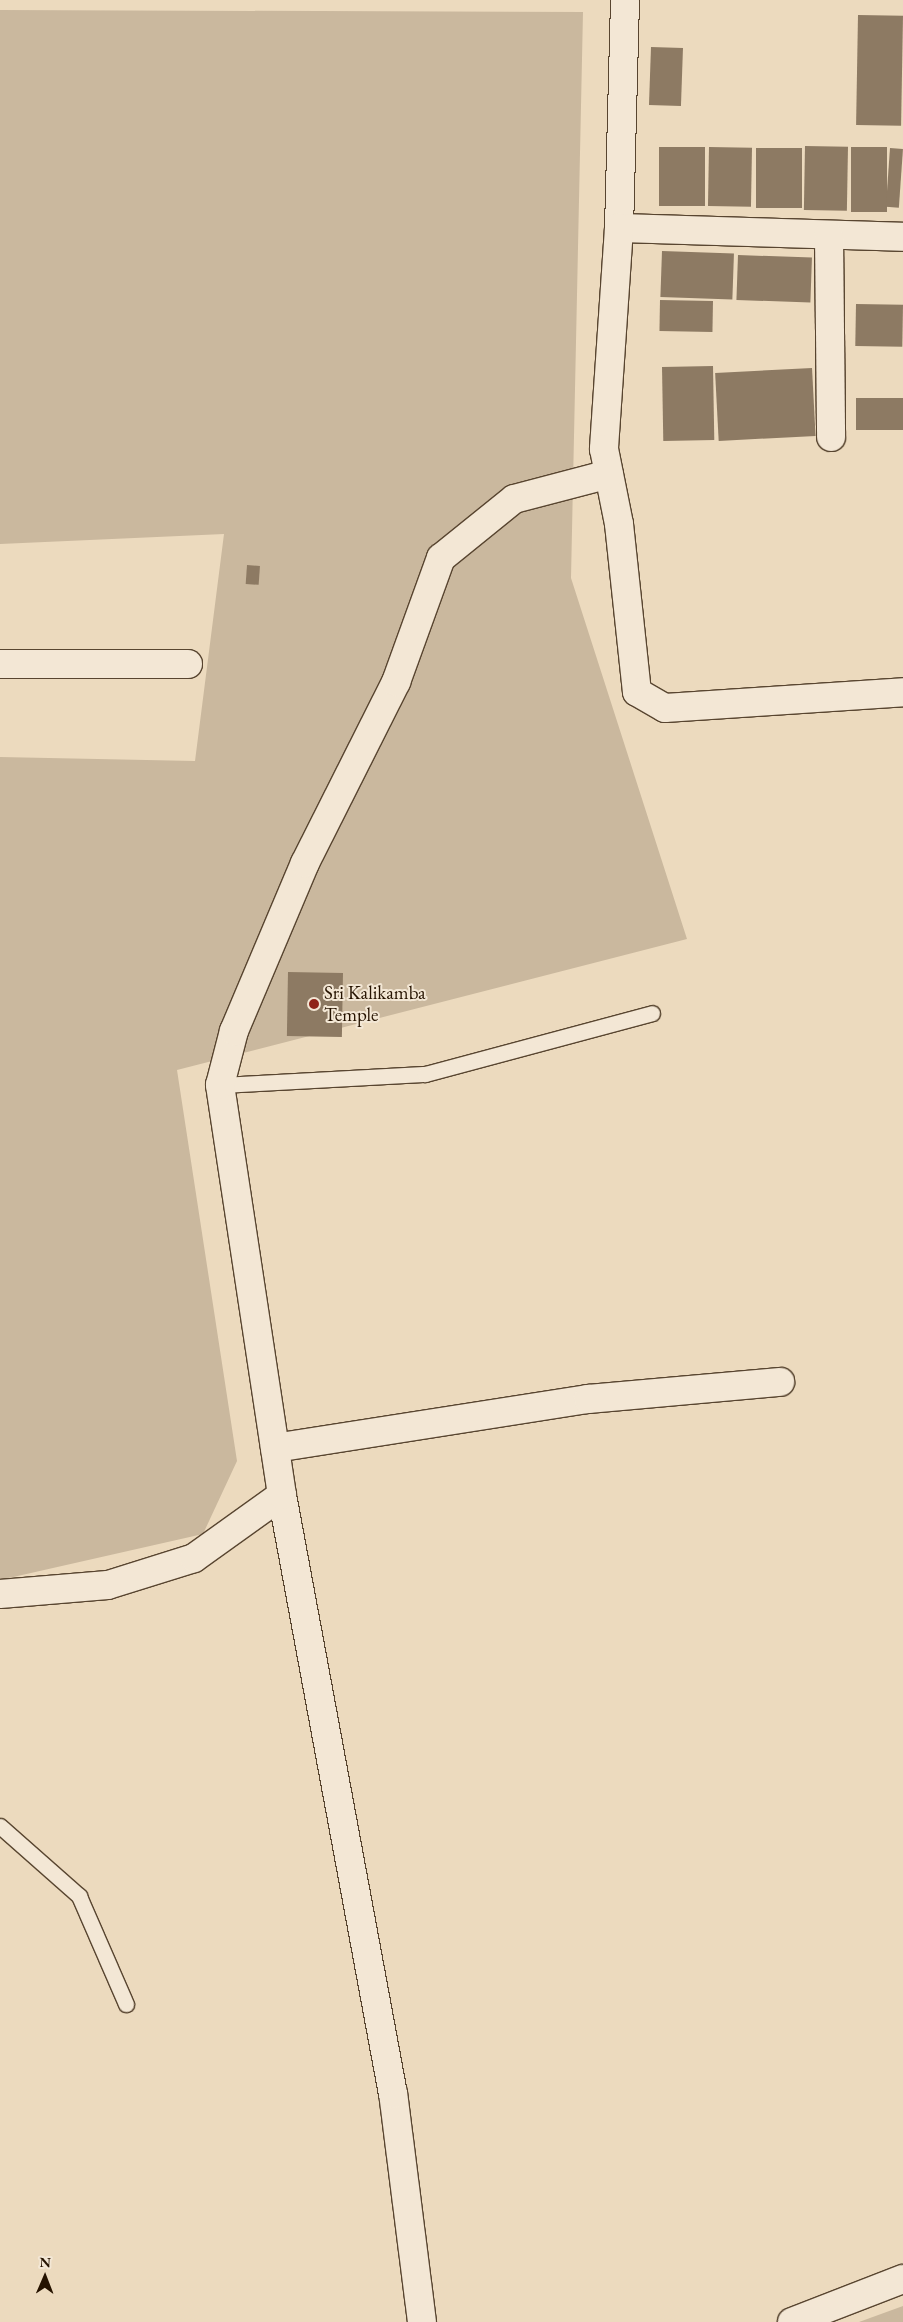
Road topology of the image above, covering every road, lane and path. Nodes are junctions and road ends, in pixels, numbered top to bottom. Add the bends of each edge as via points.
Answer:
1 (625, 0) edge
2 (619, 228) junction
3 (829, 236) junction
4 (903, 237) edge
5 (831, 436) dead end
6 (609, 474) junction
7 (0, 664) edge
8 (188, 664) dead end
9 (903, 692) edge
10 (652, 1013) dead end
11 (220, 1085) junction
12 (780, 1382) dead end
13 (275, 1448) junction
14 (282, 1495) junction
15 (0, 1594) edge
16 (0, 1826) edge
17 (126, 2004) dead end
18 (903, 2279) edge
19 (422, 2322) edge
20 (792, 2322) edge

1 - 2 street
2 - 3 street
2 - 6 street via 604,449
3 - 4 street
3 - 5 street
6 - 9 street via 619,524 637,692 665,708
6 - 11 street via 514,499 441,558 396,682 305,863 234,1032
7 - 8 street
10 - 11 lane via 426,1074
11 - 13 street
12 - 13 street via 588,1399
13 - 14 street
14 - 15 street via 194,1558 108,1584
14 - 19 street via 393,2094
16 - 17 lane via 79,1896
18 - 20 street

